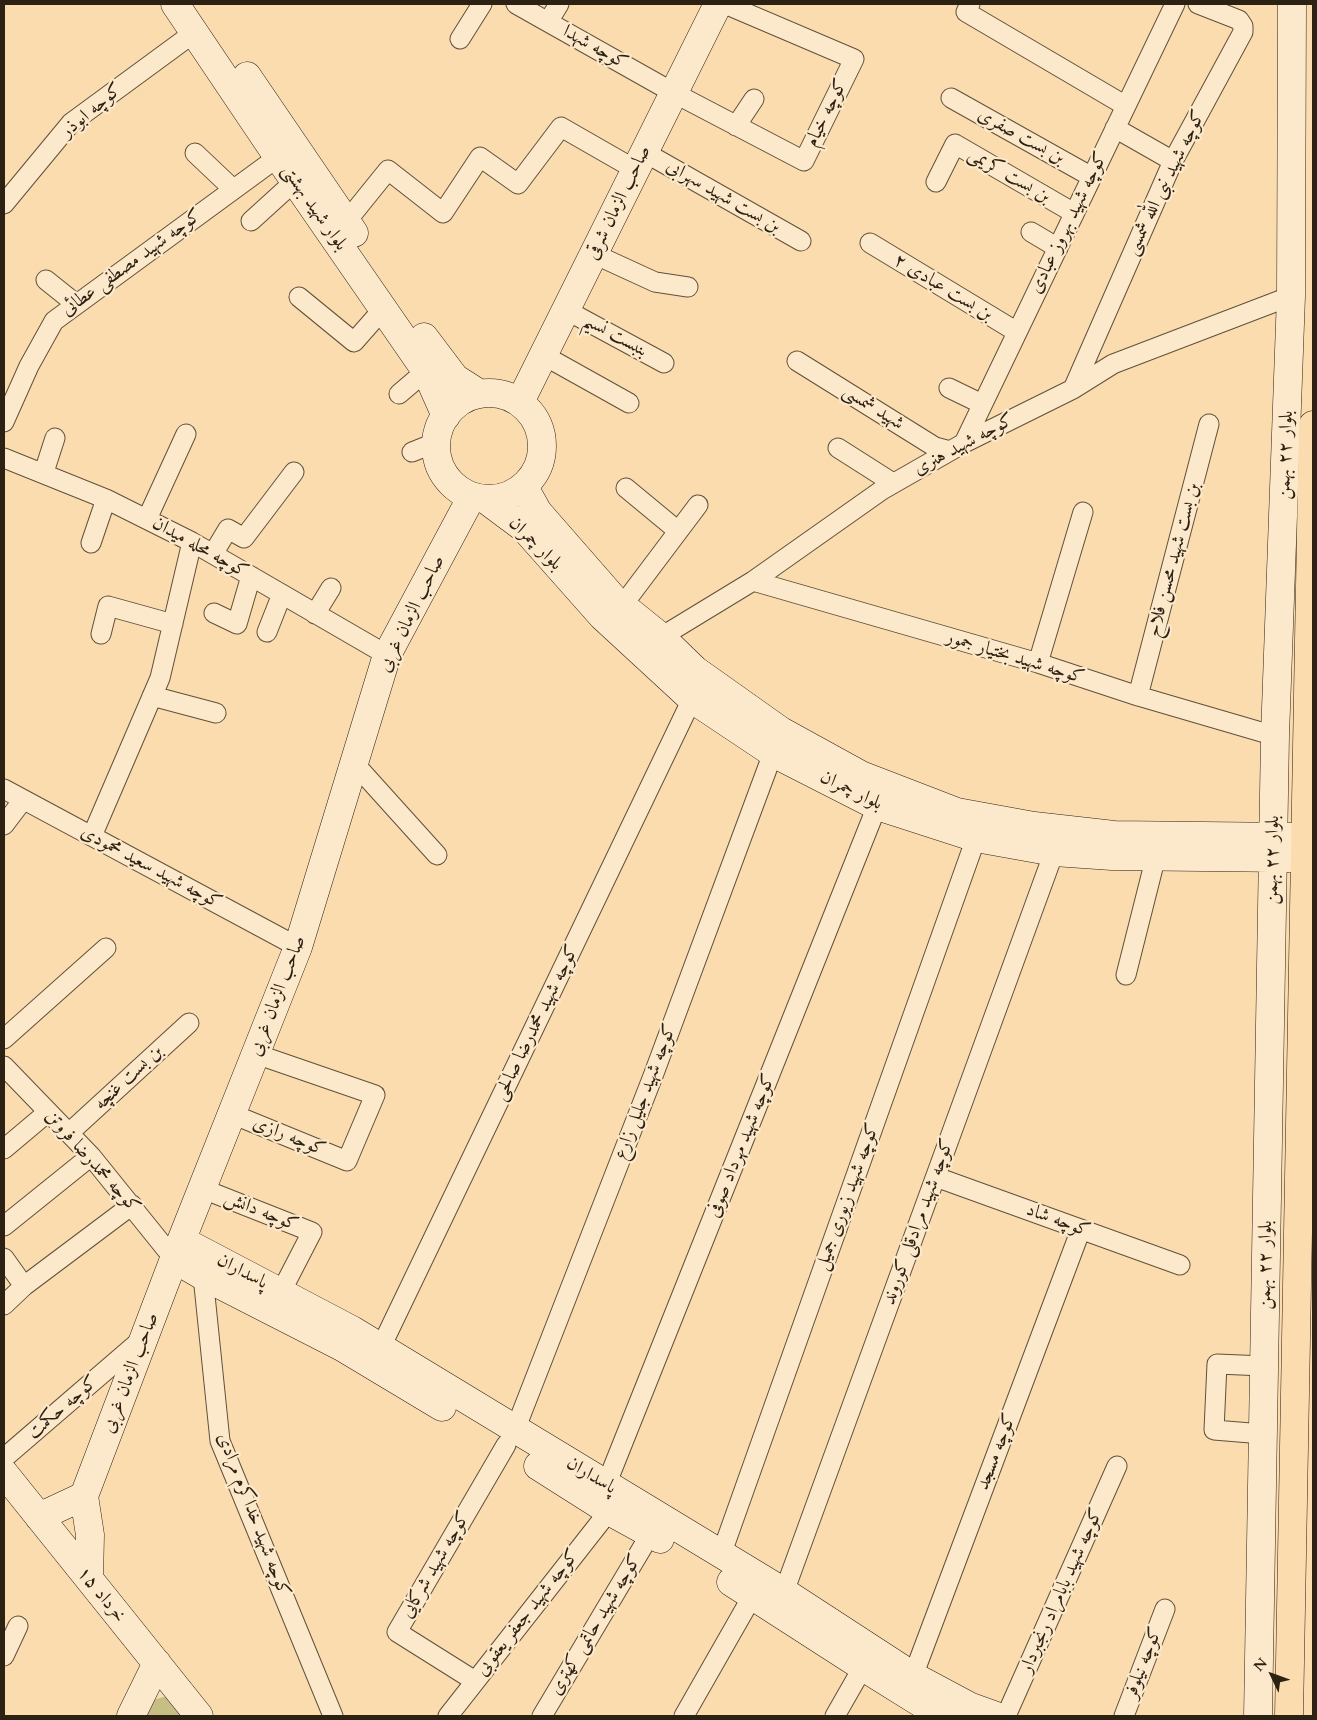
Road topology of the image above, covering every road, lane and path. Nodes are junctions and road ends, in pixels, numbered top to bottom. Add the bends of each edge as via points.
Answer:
1 (175, 4) edge
2 (197, 4) edge
3 (482, 4) edge
4 (516, 4) edge
5 (559, 4) edge
6 (718, 4) edge
7 (724, 4) edge
8 (970, 4) edge
9 (1175, 4) edge
10 (1198, 4) edge
11 (1292, 4) edge
12 (548, 22) junction
13 (195, 32) junction
14 (460, 39) dead end
15 (674, 93) junction
16 (951, 98) dead end
17 (754, 99) dead end
18 (1126, 106) junction
19 (736, 126) junction
20 (1115, 128) junction
21 (195, 153) dead end
22 (278, 157) junction
23 (640, 161) junction
24 (1173, 161) junction
25 (1092, 176) junction
26 (295, 182) junction
27 (936, 182) dead end
28 (233, 189) junction
29 (4, 204) edge
30 (1074, 213) junction
31 (251, 221) dead end
32 (346, 222) junction
33 (1031, 232) dead end
34 (801, 242) dead end
35 (870, 243) dead end
36 (1058, 248) junction
37 (594, 254) junction
38 (46, 280) dead end
39 (688, 288) dead end
40 (1291, 296) junction
41 (299, 297) dead end
42 (76, 304) junction
43 (383, 309) junction
44 (566, 310) junction
45 (1017, 332) junction
46 (544, 355) junction
47 (797, 361) dead end
48 (664, 362) dead end
49 (426, 371) junction
50 (949, 388) dead end
51 (1073, 389) junction
52 (399, 394) dead end
53 (480, 394) junction
54 (520, 402) junction
55 (629, 403) dead end
56 (982, 404) junction
57 (446, 416) junction
58 (4, 422) edge
59 (1209, 424) dead end
60 (1313, 425) edge
61 (186, 434) dead end
62 (55, 438) dead end
63 (957, 447) junction
64 (838, 448) dead end
65 (4, 458) edge
66 (44, 472) junction
67 (294, 472) dead end
68 (893, 483) junction
69 (524, 487) junction
70 (626, 488) dead end
71 (478, 498) junction
72 (106, 499) junction
73 (698, 505) dead end
74 (1083, 512) dead end
75 (147, 519) junction
76 (678, 531) junction
77 (91, 542) dead end
78 (192, 542) junction
79 (213, 554) junction
80 (251, 576) junction
81 (753, 581) junction
82 (331, 588) dead end
83 (282, 594) junction
84 (622, 606) junction
85 (214, 613) dead end
86 (315, 614) junction
87 (173, 624) junction
88 (267, 632) dead end
89 (101, 634) dead end
90 (661, 637) junction
91 (387, 656) junction
92 (1038, 663) junction
93 (152, 696) junction
94 (1138, 696) junction
95 (692, 699) junction
96 (216, 713) dead end
97 (1276, 736) junction
98 (773, 753) junction
99 (354, 763) junction
100 (4, 789) edge
101 (23, 800) junction
102 (877, 806) junction
103 (4, 825) edge
104 (92, 836) junction
105 (976, 838) junction
106 (1273, 848) junction
107 (1309, 848) edge
108 (1054, 852) junction
109 (437, 855) dead end
110 (1156, 856) junction
111 (298, 947) junction
112 (106, 948) dead end
113 (1126, 975) dead end
114 (189, 1023) dead end
115 (4, 1039) edge
116 (256, 1054) junction
117 (4, 1068) edge
118 (48, 1112) junction
119 (232, 1114) junction
120 (69, 1133) junction
121 (4, 1149) edge
122 (91, 1156) junction
123 (936, 1177) junction
124 (203, 1189) junction
125 (132, 1204) junction
126 (4, 1226) edge
127 (1081, 1229) junction
128 (179, 1250) junction
129 (4, 1258) edge
130 (1180, 1265) dead end
131 (203, 1276) junction
132 (24, 1286) junction
133 (281, 1292) junction
134 (4, 1305) edge
135 (144, 1338) junction
136 (382, 1347) junction
137 (1264, 1366) junction
138 (1263, 1434) junction
139 (510, 1437) junction
140 (4, 1458) edge
141 (1117, 1466) dead end
142 (4, 1473) edge
143 (84, 1496) junction
144 (607, 1498) junction
145 (39, 1517) junction
146 (651, 1534) junction
147 (721, 1555) junction
148 (89, 1579) junction
149 (784, 1592) junction
150 (753, 1595) junction
151 (1164, 1609) dead end
152 (18, 1626) dead end
153 (4, 1656) edge
154 (157, 1663) junction
155 (863, 1667) junction
156 (913, 1676) junction
157 (474, 1681) junction
158 (131, 1716) edge
159 (199, 1716) edge
160 (333, 1716) edge
161 (448, 1716) edge
162 (542, 1716) edge
163 (684, 1716) edge
164 (835, 1716) edge
165 (948, 1716) edge
166 (996, 1716) edge
167 (1006, 1716) edge
168 (1124, 1716) edge
169 (1258, 1716) edge
170 (1289, 1716) edge

1 - 13 main road, بلوار شهید بهشتی
2 - 32 main road, بلوار شهید بهشتی
3 - 14 street
4 - 12 street, کوچه شهدا
5 - 12 street
6 - 15 main road, صاحب الزمان شرقی
7 - 19 street, کوچه خیام via 854,59 804,162
8 - 18 street via 966,12
9 - 18 street, کوچه شهید بهروز عبادی
10 - 24 street, کوچه شهید نبی الله شمسی via 1239,20 1244,26
11 - 40 main road, بلوار ۲۲ بهمن
12 - 15 street, کوچه شهدا
13 - 22 main road, بلوار شهید بهشتی
13 - 29 street, کوچه ابوذر via 71,123
15 - 19 street, کوچه خیام
15 - 23 main road, صاحب الزمان شرقی
16 - 25 street, بن بست صفری
17 - 19 street
18 - 20 street, کوچه شهید بهروز عبادی
20 - 24 street
20 - 25 street, کوچه شهید بهروز عبادی
21 - 28 street
22 - 26 main road, بلوار شهید بهشتی
22 - 28 street, کوچه شهید مصطفی عطائی
23 - 32 street, بن بست شهید سهرابی via 561,127 518,184 480,157 443,214 388,170
23 - 34 street, بن بست شهید سهرابی
23 - 37 main road, صاحب الزمان شرقی
24 - 51 street, کوچه شهید نبی الله شمسی
25 - 30 street, کوچه شهید بهروز عبادی
26 - 31 street
26 - 43 main road, بلوار شهید بهشتی
27 - 30 street, بن بست کریمی via 955,144
28 - 42 street, کوچه شهید مصطفی عطائی
30 - 36 street, کوچه شهید بهروز عبادی
32 - 53 main road, بلوار شهید بهشتی via 444,365 455,378
33 - 36 street
35 - 45 street, بن بست عبادی ۲
36 - 45 street, کوچه شهید بهروز عبادی
37 - 39 street via 655,282
37 - 44 main road, صاحب الزمان شرقی
38 - 42 street
40 - 51 street, کوچه شهید هنری via 1114,364
40 - 97 main road, بلوار ۲۲ بهمن
41 - 43 street via 354,342
42 - 58 street, کوچه شهید مصطفی عطائی via 54,321
43 - 49 main road, بلوار شهید بهشتی
44 - 46 main road, صاحب الزمان شرقی
44 - 48 street, بنبست نسیم
45 - 56 street, کوچه شهید بهروز عبادی
46 - 54 main road, صاحب الزمان شرقی
46 - 55 street
47 - 63 street, شهید شمسی via 935,447
49 - 52 street
49 - 57 main road, بلوار شهید بهشتی
50 - 56 street
51 - 63 street, کوچه شهید هنری
53 - 54 main road via 501,394
53 - 57 main road via 461,402
54 - 69 main road via 538,423 542,436 536,470
56 - 63 street, کوچه شهید بهروز عبادی
57 - 71 main road via 424,447 437,456 449,481 459,490
59 - 94 street, بن بست شهید محسن فلاح
60 - 107 main road, بلوار ۲۲ بهمن
61 - 75 street
62 - 66 street
63 - 68 street, کوچه شهید هنری
64 - 68 street
65 - 66 street, کوچه محله میدان
66 - 72 street, کوچه محله میدان
67 - 79 street via 244,538 228,528
68 - 81 street, کوچه شهید هنری
69 - 71 main road via 499,499
69 - 84 main road, بلوار چمران via 538,512
70 - 76 street
71 - 91 main road, صاحب الزمان غربی
71 - 95 main road, بلوار چمران via 524,528 602,616
72 - 75 street, کوچه محله میدان
72 - 77 street
73 - 76 street
74 - 92 street
75 - 78 street, کوچه محله میدان
76 - 84 street
78 - 79 street, کوچه محله میدان
78 - 87 street
79 - 80 street, کوچه محله میدان
80 - 83 street, کوچه محله میدان
80 - 85 street via 237,624
81 - 90 street, کوچه شهید هنری
81 - 92 street, کوچه شهید بختیار جمور
82 - 86 street
83 - 86 street, کوچه محله میدان
83 - 88 street
84 - 90 main road, بلوار چمران
86 - 91 street, کوچه محله میدان
87 - 89 street via 108,606
87 - 93 street via 160,678
90 - 106 main road, بلوار چمران via 695,670 781,731 861,775 957,812 1034,826
91 - 99 main road, صاحب الزمان غربی
92 - 94 street, کوچه شهید بختیار جمور
93 - 96 street
93 - 104 street
94 - 97 street, کوچه شهید بختیار جمور
95 - 98 main road, بلوار چمران
95 - 136 street, کوچه شهید محمدرضا صالحی
97 - 106 main road, بلوار ۲۲ بهمن
98 - 102 main road, بلوار چمران
98 - 139 street, کوچه شهید جلیل زارع via 653,1076
99 - 109 street
99 - 111 main road, صاحب الزمان غربی
100 - 101 street, کوچه شهید سعید محمودی
101 - 103 street
101 - 104 street, کوچه شهید سعید محمودی
102 - 105 main road, بلوار چمران
102 - 144 street, کوچه شهید مهرداد صوفی
104 - 111 street, کوچه شهید سعید محمودی
105 - 108 main road, بلوار چمران
105 - 147 street, کوچه شهید زیوری جمیل
106 - 107 main road, بلوار چمران
106 - 110 main road, بلوار چمران
106 - 137 main road, بلوار ۲۲ بهمن
107 - 170 main road, بلوار ۲۲ بهمن
108 - 110 main road, بلوار چمران
108 - 123 street, کوچه شهید مرادقلی کوروند
110 - 113 street
111 - 116 main road, صاحب الزمان غربی
112 - 115 street
114 - 120 street, بن بست غنچه
116 - 119 main road, صاحب الزمان غربی
116 - 119 street, کوچه رازی via 375,1096 346,1161
117 - 118 street, کوچه محمدرضا فروتن
118 - 120 street, کوچه محمدرضا فروتن
118 - 121 street
119 - 124 main road, صاحب الزمان غربی
120 - 122 street, کوچه محمدرضا فروتن
122 - 125 street, کوچه محمدرضا فروتن
122 - 126 street
123 - 127 street, کوچه شاد
123 - 149 street, کوچه شهید مرادقلی کوروند
124 - 128 main road, صاحب الزمان غربی
124 - 133 street, کوچه دانش via 312,1232
125 - 128 street, کوچه محمدرضا فروتن
125 - 132 street
127 - 130 street, کوچه شاد
127 - 156 street, کوچه مسجد
128 - 131 main road, پاسداران
128 - 133 main road, پاسداران
128 - 135 main road, صاحب الزمان غربی
129 - 132 street
131 - 139 main road, پاسداران
131 - 160 street, کوچه شهید خداکرم مرادی via 220,1441
132 - 134 street
133 - 136 main road, پاسداران
135 - 140 street, کوچه حکمت
135 - 143 main road, صاحب الزمان غربی
136 - 139 main road, پاسداران
137 - 138 main road, بلوار ۲۲ بهمن
137 - 138 street via 1217,1364 1214,1430
138 - 169 main road, بلوار ۲۲ بهمن
139 - 144 main road, پاسداران
139 - 157 street, کوچه شهید شرکایی via 397,1632
141 - 167 street, کوچه شهید بابامراد رنجبردار
142 - 145 main road, ۱۵ خرداد
143 - 145 main road
143 - 148 main road via 90,1535
144 - 146 main road, پاسداران
144 - 147 main road, پاسداران
144 - 157 street, کوچه شهید جعفر یعقوبی
145 - 148 main road, ۱۵ خرداد
146 - 150 main road, پاسداران
146 - 162 street, کوچه شهید حاتمی کهتری
147 - 149 main road, پاسداران
148 - 154 main road, ۱۵ خرداد
149 - 156 main road, پاسداران
150 - 155 main road, پاسداران
150 - 163 street
151 - 168 street, کوچه نیلوفر
152 - 153 street
154 - 158 main road
154 - 159 main road, ۱۵ خرداد
155 - 164 street
155 - 165 main road, پاسداران via 929,1708
156 - 166 main road, پاسداران via 971,1707
157 - 161 street, کوچه شهید جعفر یعقوبی

